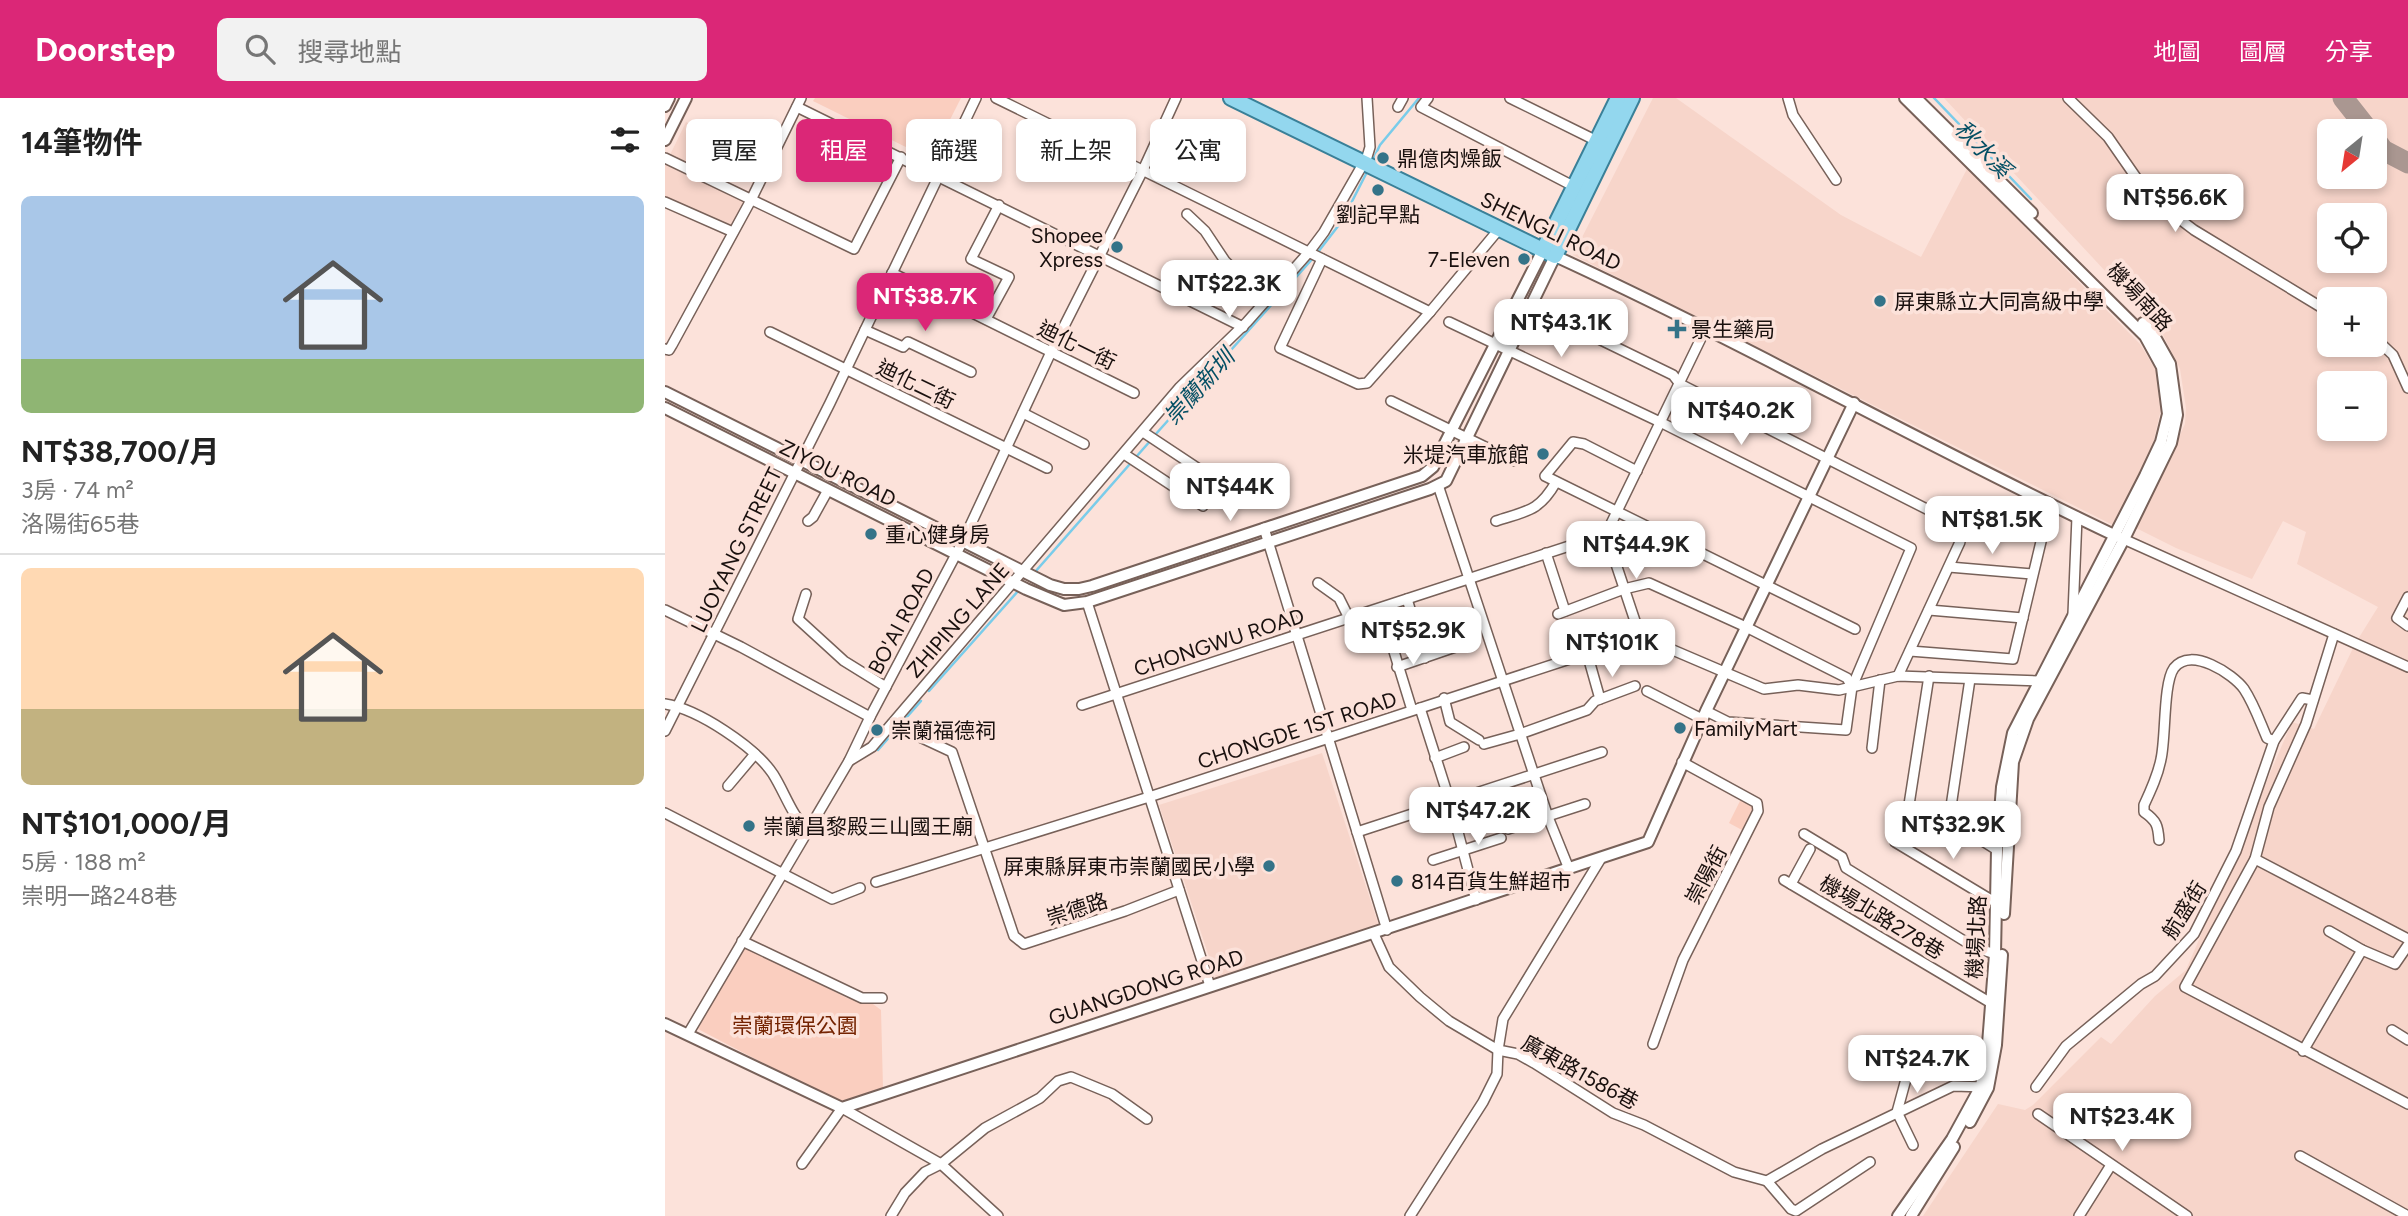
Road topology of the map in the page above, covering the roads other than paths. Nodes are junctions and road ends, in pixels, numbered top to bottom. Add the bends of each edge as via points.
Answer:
1 (669, 98) edge
2 (686, 98) edge
3 (977, 98) edge
4 (996, 98) edge
5 (1176, 98) edge
6 (1231, 98) edge
7 (1367, 98) edge
8 (1428, 98) edge
9 (1510, 98) edge
10 (1618, 98) edge
11 (1632, 98) edge
12 (1788, 98) edge
13 (1905, 98) edge
14 (1916, 98) edge
15 (2068, 98) edge
16 (1525, 101) edge
17 (799, 102) edge
18 (665, 106) edge
19 (967, 119) edge
20 (665, 140) edge
21 (1603, 144) junction
22 (901, 157) junction
23 (665, 158) edge
24 (906, 159) edge
25 (1367, 165) junction
26 (1143, 170) junction
27 (1836, 180) dead end
28 (936, 182) edge
29 (953, 182) edge
30 (1575, 187) junction
31 (751, 200) junction
32 (665, 202) edge
33 (999, 205) junction
34 (1187, 214) dead end
35 (1500, 228) junction
36 (733, 232) junction
37 (1549, 253) junction
38 (1100, 255) junction
39 (1315, 255) junction
40 (892, 273) junction
41 (1266, 301) junction
42 (2317, 305) edge
43 (1430, 312) junction
44 (986, 319) junction
45 (1449, 322) dead end
46 (1564, 323) dead end
47 (1243, 327) junction
48 (865, 330) junction
49 (1705, 330) junction
50 (770, 332) dead end
51 (1495, 344) junction
52 (667, 349) edge
53 (2387, 349) edge
54 (1051, 352) junction
55 (1510, 352) junction
56 (846, 369) junction
57 (971, 372) dead end
58 (1680, 384) junction
59 (2408, 388) edge
60 (665, 392) edge
61 (1133, 393) dead end
62 (1391, 401) dead end
63 (1854, 403) junction
64 (665, 408) edge
65 (1023, 413) junction
66 (1660, 422) junction
67 (1452, 431) junction
68 (1149, 436) junction
69 (1468, 438) junction
70 (1084, 444) dead end
71 (1006, 448) junction
72 (1130, 458) junction
73 (801, 460) junction
74 (1828, 460) junction
75 (1514, 461) dead end
76 (1047, 468) dead end
77 (1637, 471) junction
78 (794, 473) junction
79 (1556, 482) junction
80 (1434, 487) junction
81 (828, 489) junction
82 (1229, 489) dead end
83 (1808, 498) junction
84 (2050, 503) junction
85 (1203, 506) dead end
86 (1617, 513) junction
87 (2077, 517) junction
88 (809, 521) dead end
89 (1496, 521) dead end
90 (1264, 528) junction
91 (1968, 530) dead end
92 (1606, 534) junction
93 (2120, 537) junction
94 (963, 541) junction
95 (1268, 542) junction
96 (1960, 542) dead end
97 (956, 553) junction
98 (1546, 554) junction
99 (1949, 567) junction
100 (1030, 574) junction
101 (2032, 574) junction
102 (1469, 578) junction
103 (1318, 583) dead end
104 (1020, 585) junction
105 (1766, 585) junction
106 (1623, 589) junction
107 (806, 594) dead end
108 (2408, 597) edge
109 (1407, 599) junction
110 (1087, 602) junction
111 (665, 610) edge
112 (1929, 610) junction
113 (1430, 617) dead end
114 (2078, 617) junction
115 (1349, 618) junction
116 (2023, 618) junction
117 (1416, 622) junction
118 (1746, 626) junction
119 (2408, 626) edge
120 (1855, 629) dead end
121 (715, 634) junction
122 (2334, 634) junction
123 (1296, 636) junction
124 (1640, 636) junction
125 (1467, 643) dead end
126 (1910, 651) junction
127 (1587, 653) junction
128 (1425, 658) junction
129 (1397, 667) junction
130 (2408, 667) edge
131 (1725, 673) junction
132 (1898, 676) junction
133 (1929, 676) junction
134 (1970, 679) junction
135 (1504, 680) junction
136 (1879, 680) junction
137 (2038, 681) junction
138 (1635, 686) dead end
139 (886, 687) junction
140 (1852, 687) junction
141 (1647, 691) dead end
142 (1117, 694) junction
143 (1444, 698) junction
144 (1600, 699) junction
145 (2313, 701) junction
146 (665, 704) edge
147 (1082, 705) dead end
148 (676, 706) junction
149 (1416, 709) junction
150 (1704, 715) junction
151 (870, 717) junction
152 (897, 726) junction
153 (665, 731) edge
154 (1520, 734) junction
155 (1330, 738) junction
156 (2274, 741) junction
157 (1464, 747) dead end
158 (1872, 748) dead end
159 (1602, 752) dead end
160 (755, 754) junction
161 (1435, 758) junction
162 (849, 761) junction
163 (1682, 762) junction
164 (1534, 774) junction
165 (728, 786) dead end
166 (1149, 797) junction
167 (1450, 802) junction
168 (1585, 804) dead end
169 (665, 813) edge
170 (1548, 817) junction
171 (1508, 829) dead end
172 (807, 830) junction
173 (1357, 832) junction
174 (1804, 834) dead end
175 (1501, 838) dead end
176 (2159, 840) dead end
177 (986, 849) junction
178 (1810, 849) dead end
179 (1463, 850) junction
180 (1997, 850) junction
181 (2255, 859) junction
182 (1433, 860) dead end
183 (1600, 860) junction
184 (1569, 869) junction
185 (782, 872) junction
186 (876, 882) dead end
187 (860, 888) dead end
188 (1179, 890) junction
189 (1476, 900) junction
190 (1998, 904) junction
191 (1387, 930) junction
192 (2329, 931) dead end
193 (1374, 934) junction
194 (2408, 939) edge
195 (742, 941) junction
196 (2408, 945) edge
197 (2361, 950) junction
198 (1995, 954) junction
199 (1210, 986) junction
200 (882, 998) dead end
201 (1991, 1003) junction
202 (666, 1026) edge
203 (2392, 1030) dead end
204 (688, 1034) junction
205 (2408, 1040) edge
206 (1653, 1044) dead end
207 (1915, 1046) dead end
208 (1498, 1050) junction
209 (2303, 1051) junction
210 (1984, 1087) junction
211 (2036, 1087) dead end
212 (2408, 1104) edge
213 (842, 1108) junction
214 (1897, 1112) junction
215 (2038, 1114) dead end
216 (1147, 1119) dead end
217 (1913, 1145) dead end
218 (2300, 1156) dead end
219 (1870, 1161) dead end
220 (802, 1164) dead end
221 (941, 1164) junction
222 (2111, 1164) junction
223 (1767, 1181) junction
224 (891, 1216) edge
225 (998, 1216) edge
226 (1410, 1216) edge
227 (1898, 1216) edge
228 (1910, 1216) edge
229 (2079, 1216) edge
230 (2187, 1216) edge
231 (2408, 1216) edge

1 - 18 street
2 - 20 street
3 - 19 street, LUOYANG STREET
4 - 26 street
5 - 26 street, BO'AI ROAD
6 - 25 main road, SHENGLI ROAD
7 - 25 street
8 - 30 street via 1421,107
9 - 16 street
10 - 21 main road
11 - 21 main road
12 - 27 street via 1793,115
13 - 93 street, 機場南路 via 2145,336 2162,367 2168,414 2161,442
14 - 93 street, 機場南路 via 2152,332 2170,364 2177,415 2171,443
15 - 42 street via 2108,137 2161,205
16 - 21 street
17 - 22 street
17 - 31 street
21 - 30 main road
21 - 37 main road
22 - 24 street
22 - 31 street via 854,249
23 - 31 street
25 - 35 main road, SHENGLI ROAD
25 - 39 street via 1324,232
26 - 38 street, BO'AI ROAD
26 - 39 street
28 - 40 street, LUOYANG STREET
29 - 33 street
30 - 37 main road
31 - 36 street
32 - 36 street
33 - 38 street
33 - 44 street via 971,259 1009,277
34 - 41 street
35 - 37 main road, SHENGLI ROAD
35 - 43 street
36 - 52 street
37 - 49 street, SHENGLI ROAD
37 - 51 street
37 - 55 street
38 - 47 street
38 - 54 street, BO'AI ROAD
39 - 41 street, ZHIPING LANE
39 - 43 street
39 - 43 street via 1280,348 1358,384 1367,383
40 - 44 street, 迪化一街
40 - 48 street, LUOYANG STREET
41 - 47 street, ZHIPING LANE
44 - 54 street, 迪化一街
45 - 51 street
46 - 58 street via 1673,375
47 - 68 street, ZHIPING LANE via 1167,402
48 - 56 street, LUOYANG STREET
48 - 57 street via 903,347 908,342
49 - 58 street
49 - 63 street, SHENGLI ROAD
50 - 56 street, 迪化二街
51 - 55 street
51 - 67 street
53 - 59 street
54 - 61 street, 迪化一街
54 - 65 street, BO'AI ROAD
55 - 66 street
55 - 69 street
56 - 71 street, 迪化二街
56 - 73 street, LUOYANG STREET
58 - 66 street
58 - 74 street
60 - 73 street, ZIYOU ROAD
62 - 67 street
63 - 74 street
63 - 84 street, SHENGLI ROAD
64 - 78 street, ZIYOU ROAD
65 - 70 street
65 - 71 street, BO'AI ROAD
66 - 77 street
66 - 83 street
67 - 69 street
67 - 90 street, ZIYOU ROAD via 1433,467 1422,476
68 - 72 street, ZHIPING LANE
68 - 82 street
69 - 75 street
69 - 80 street via 1446,481
71 - 76 street, 迪化二街
71 - 94 street, BO'AI ROAD
72 - 85 street
72 - 100 street, ZHIPING LANE via 1089,496
73 - 78 street, LUOYANG STREET
73 - 94 street, ZIYOU ROAD
74 - 83 street
74 - 91 street
77 - 79 street via 1573,442 1545,476
77 - 86 street
78 - 81 street, ZIYOU ROAD
78 - 121 street, LUOYANG STREET
79 - 86 street
79 - 89 street via 1535,508
80 - 95 street, ZIYOU ROAD
80 - 102 street
81 - 88 street
81 - 97 street, ZIYOU ROAD
83 - 105 street
83 - 140 street via 1910,548
84 - 87 street, SHENGLI ROAD
84 - 101 street
86 - 92 street
86 - 105 street
87 - 93 street, SHENGLI ROAD
87 - 114 street
90 - 95 street
90 - 100 street, ZIYOU ROAD via 1079,589 1064,589
92 - 98 street, CHONGWU ROAD
92 - 106 street
93 - 114 street, 機場北路
93 - 122 street
94 - 97 street, BO'AI ROAD
94 - 100 street, ZIYOU ROAD
95 - 110 street, ZIYOU ROAD
95 - 123 street
96 - 99 street
97 - 104 street, ZIYOU ROAD
97 - 139 street, BO'AI ROAD
98 - 102 street, CHONGWU ROAD
98 - 106 street via 1562,613
99 - 101 street
99 - 112 street
100 - 104 street, ZHIPING LANE
101 - 116 street
102 - 109 street, CHONGWU ROAD
102 - 135 street
103 - 115 street via 1339,598
104 - 110 street, ZIYOU ROAD via 1064,605
104 - 152 street, ZHIPING LANE
105 - 118 street
105 - 120 street
106 - 118 street via 1649,583
106 - 124 street
107 - 139 street via 798,619 844,661
108 - 119 street via 2397,618
109 - 115 street, CHONGWU ROAD
109 - 117 street
110 - 142 street
111 - 121 street
112 - 116 street
112 - 126 street
113 - 117 street
114 - 137 street, 機場北路
114 - 210 street, 機場北路 via 2028,719 2014,762 1996,1045
115 - 123 street, CHONGWU ROAD
116 - 126 street via 2013,659
117 - 128 street
117 - 129 street via 1385,633
118 - 131 street
118 - 140 street via 1847,678
121 - 148 street, LUOYANG STREET
121 - 151 street
122 - 130 street
122 - 145 street
123 - 142 street, CHONGWU ROAD
123 - 155 street
124 - 127 street, CHONGDE 1ST ROAD
124 - 131 street
125 - 128 street
126 - 132 street
127 - 135 street, CHONGDE 1ST ROAD
127 - 144 street
128 - 129 street
129 - 149 street
131 - 140 street via 1764,689
131 - 150 street
132 - 133 street
132 - 136 street
133 - 134 street
133 - 190 street via 1906,824 1895,842
134 - 137 street
134 - 180 street via 1949,820
135 - 143 street, CHONGDE 1ST ROAD
135 - 154 street
136 - 140 street
136 - 158 street
137 - 180 street, 機場北路 via 2013,733 2002,787
138 - 144 street
139 - 151 street, BO'AI ROAD
140 - 150 street via 1846,730 1728,722
141 - 150 street
142 - 147 street, CHONGWU ROAD
142 - 166 street
143 - 149 street, CHONGDE 1ST ROAD
143 - 154 street via 1450,722 1482,742
144 - 154 street via 1587,710
145 - 156 street, 航盛街 via 2302,698
145 - 181 street via 2269,807
146 - 148 street
148 - 153 street, LUOYANG STREET
148 - 160 street
149 - 155 street, CHONGDE 1ST ROAD
149 - 161 street
150 - 163 street
151 - 162 street, BO'AI ROAD
152 - 162 street, ZHIPING LANE
152 - 177 street via 952,752
154 - 164 street
155 - 166 street, CHONGDE 1ST ROAD
155 - 173 street
156 - 176 street via 2267,738 2239,683 2207,662 2176,666 2169,682 2162,758 2144,805 2144,812 2158,825
156 - 211 street, 航盛街 via 2236,851 2194,934 2155,976 2066,1046
157 - 161 street
159 - 164 street
160 - 165 street
160 - 172 street via 772,772 795,817
161 - 167 street
162 - 172 street, BO'AI ROAD
163 - 183 street, GUANGDONG ROAD via 1649,842
163 - 206 street, 崇陽街 via 1757,803 1758,811 1683,960
164 - 167 street
164 - 170 street
166 - 177 street, CHONGDE 1ST ROAD
166 - 188 street
167 - 173 street
167 - 179 street
168 - 170 street
169 - 185 street
170 - 171 street
170 - 184 street
172 - 185 street, BO'AI ROAD
173 - 191 street
174 - 198 street via 1842,857 1846,868 1856,875 1974,947
175 - 179 street
177 - 186 street, CHONGDE 1ST ROAD
177 - 188 street, 崇德路 via 1014,936 1024,944
178 - 201 street, 機場北路278巷 via 1788,882
179 - 182 street
179 - 189 street
180 - 190 street, 機場北路
181 - 194 street
181 - 209 street via 2185,987
183 - 184 street, GUANGDONG ROAD
183 - 208 street, 廣東路1586巷 via 1503,1019
184 - 189 street, GUANGDONG ROAD
185 - 187 street via 832,899
185 - 195 street, BO'AI ROAD
188 - 199 street
189 - 191 street, GUANGDONG ROAD
190 - 198 street, 機場北路
191 - 193 street, GUANGDONG ROAD
192 - 197 street
193 - 199 street, GUANGDONG ROAD
193 - 208 street via 1389,967 1420,998
195 - 200 street via 862,998
195 - 204 street, BO'AI ROAD
196 - 197 street via 2395,964
197 - 209 street
198 - 201 street, 機場北路
199 - 213 street, GUANGDONG ROAD
201 - 210 street, 機場北路
202 - 204 street
203 - 205 street
204 - 213 street
207 - 214 street
208 - 223 street, 廣東路1586巷 via 1518,1054 1613,1113 1734,1172
208 - 226 street via 1497,1074 1483,1102
209 - 212 street
210 - 214 street via 1953,1086
210 - 227 street, 機場北路
210 - 228 street, 機場北路 via 1976,1111
213 - 220 street
213 - 221 street
214 - 217 street
214 - 223 street
215 - 222 street
216 - 221 street via 1112,1094 1071,1077 985,1128
218 - 231 street
219 - 223 street via 1796,1211
221 - 224 street via 925,1172
221 - 225 street
222 - 229 street
222 - 230 street

